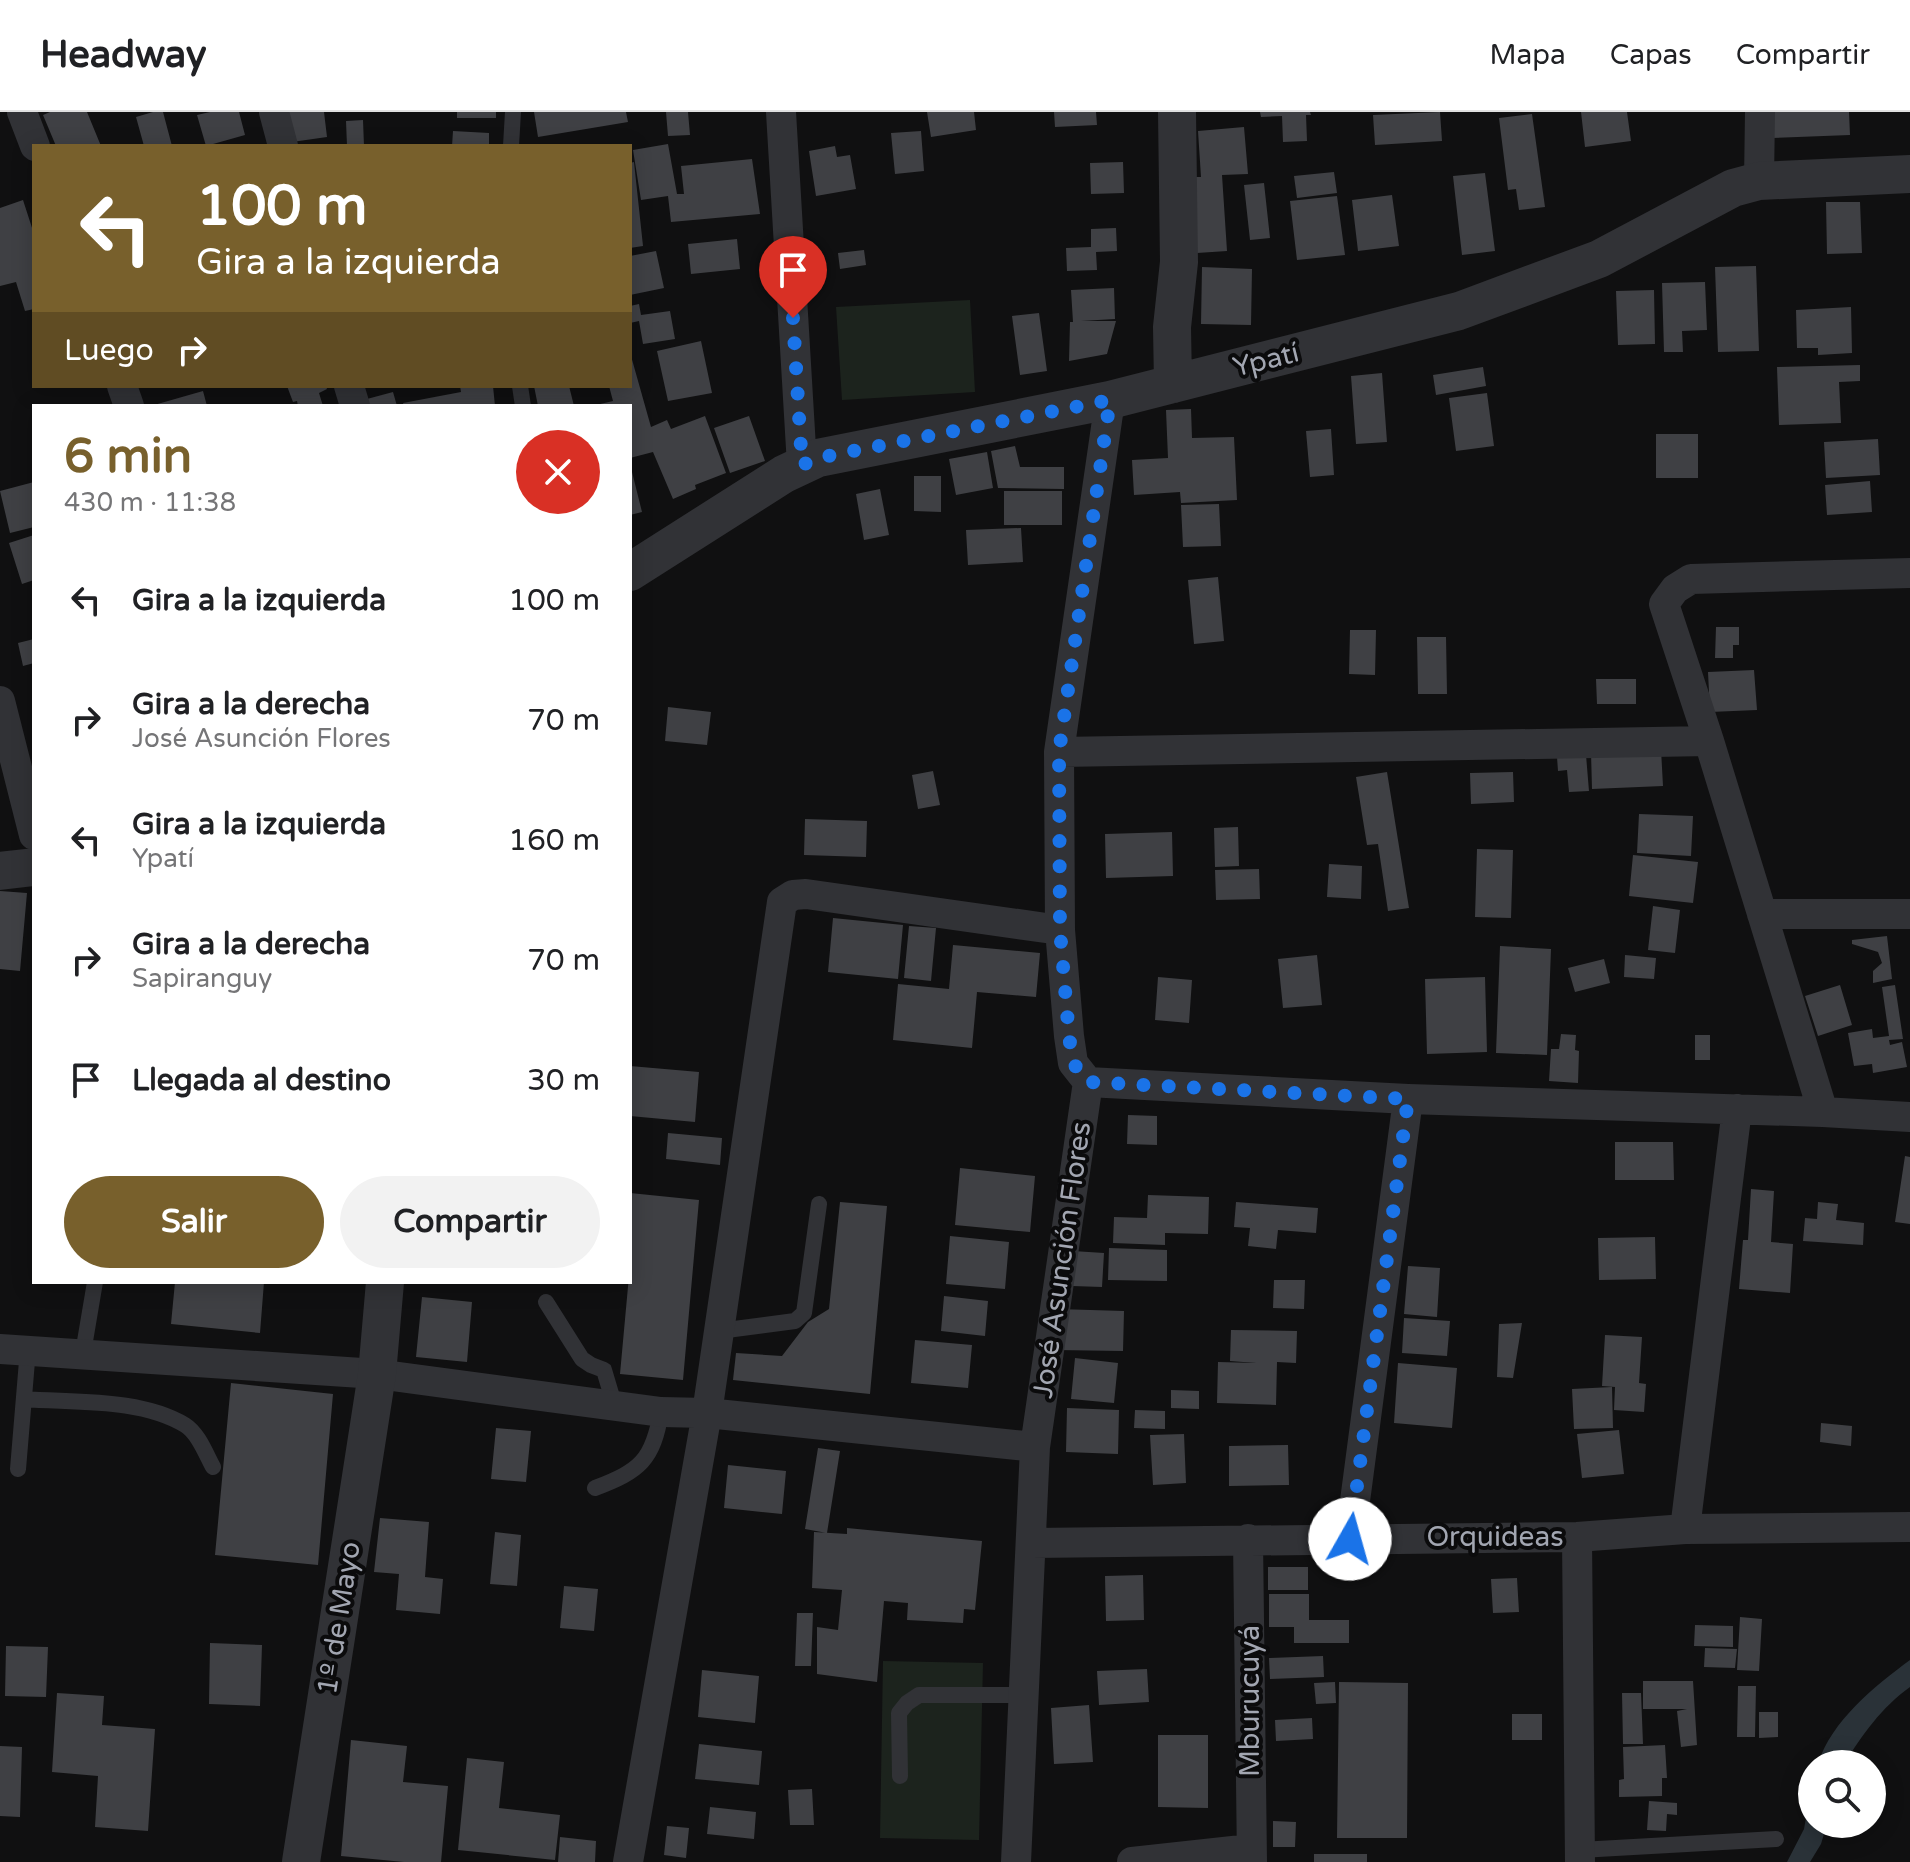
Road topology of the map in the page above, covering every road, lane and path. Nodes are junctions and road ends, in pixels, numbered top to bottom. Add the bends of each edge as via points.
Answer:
1 (22, 112) edge
2 (274, 112) edge
3 (513, 112) edge
4 (781, 112) edge
5 (1177, 112) edge
6 (1760, 112) edge
7 (34, 144) edge
8 (281, 144) edge
9 (511, 144) edge
10 (1910, 174) edge
11 (1759, 181) junction
12 (1172, 372) junction
13 (1108, 413) junction
14 (802, 465) junction
15 (632, 571) edge
16 (1910, 573) edge
17 (0, 701) edge
18 (1709, 741) junction
19 (1059, 752) junction
20 (32, 827) edge
21 (32, 867) edge
22 (0, 871) edge
23 (1762, 914) junction
24 (1910, 914) edge
25 (1060, 930) junction
26 (1088, 1082) junction
27 (1408, 1099) junction
28 (1737, 1109) junction
29 (1823, 1112) junction
30 (1910, 1117) edge
31 (819, 1204) dead end
32 (95, 1284) edge
33 (385, 1284) edge
34 (546, 1302) dead end
35 (719, 1331) junction
36 (14, 1349) edge
37 (83, 1353) junction
38 (377, 1374) junction
39 (24, 1399) junction
40 (615, 1407) junction
41 (661, 1412) junction
42 (707, 1413) junction
43 (1035, 1447) junction
44 (213, 1467) dead end
45 (18, 1469) dead end
46 (595, 1488) dead end
47 (1910, 1527) edge
48 (1685, 1529) junction
49 (1577, 1537) junction
50 (1248, 1539) junction
51 (1350, 1539) junction
52 (1032, 1543) junction
53 (1024, 1695) junction
54 (900, 1776) dead end
55 (1776, 1839) dead end
56 (1251, 1856) edge
57 (1580, 1856) edge
58 (301, 1862) edge
59 (628, 1862) edge
60 (1016, 1862) edge
61 (1132, 1862) edge

1 - 7 street
2 - 8 street
3 - 9 lane
4 - 14 street
5 - 12 street via 1179,262
6 - 11 street
10 - 11 street, Ypatí
11 - 12 street, Ypatí via 1733,188 1599,259 1459,311
12 - 13 street, Ypatí
13 - 14 street, Ypatí via 818,458
13 - 19 street, José Asunción Flores
14 - 15 street, Ypatí
16 - 18 street via 1691,579 1675,589 1664,604
17 - 20 street
18 - 19 street
18 - 23 street
19 - 25 street, José Asunción Flores
21 - 22 street
23 - 24 street
23 - 29 street
25 - 26 street, José Asunción Flores via 1073,1063
25 - 35 street via 806,894 782,902
26 - 27 street
26 - 43 street, José Asunción Flores
27 - 28 street
27 - 51 street
28 - 29 street
28 - 48 street
29 - 30 street
31 - 35 lane via 804,1313 795,1321
32 - 37 lane
33 - 38 street, 1º de Mayo
34 - 40 lane via 582,1359 604,1370
35 - 42 street
36 - 37 street
36 - 39 lane
37 - 38 street
38 - 40 street
38 - 58 street, 1º de Mayo
39 - 44 lane via 126,1407 163,1416 188,1426
39 - 45 lane
40 - 41 street
41 - 42 street
41 - 46 lane via 643,1464
42 - 43 street
42 - 59 street
43 - 52 street, José Asunción Flores
47 - 48 street, Orquideas
48 - 49 street, Orquideas
49 - 51 street, Orquideas
49 - 57 street
50 - 51 street, Orquideas
50 - 52 street, Orquideas
50 - 56 street, Mburucuyá
52 - 53 street, José Asunción Flores
53 - 54 lane via 919,1695 899,1713
53 - 60 street, José Asunción Flores
55 - 57 lane
56 - 61 street

